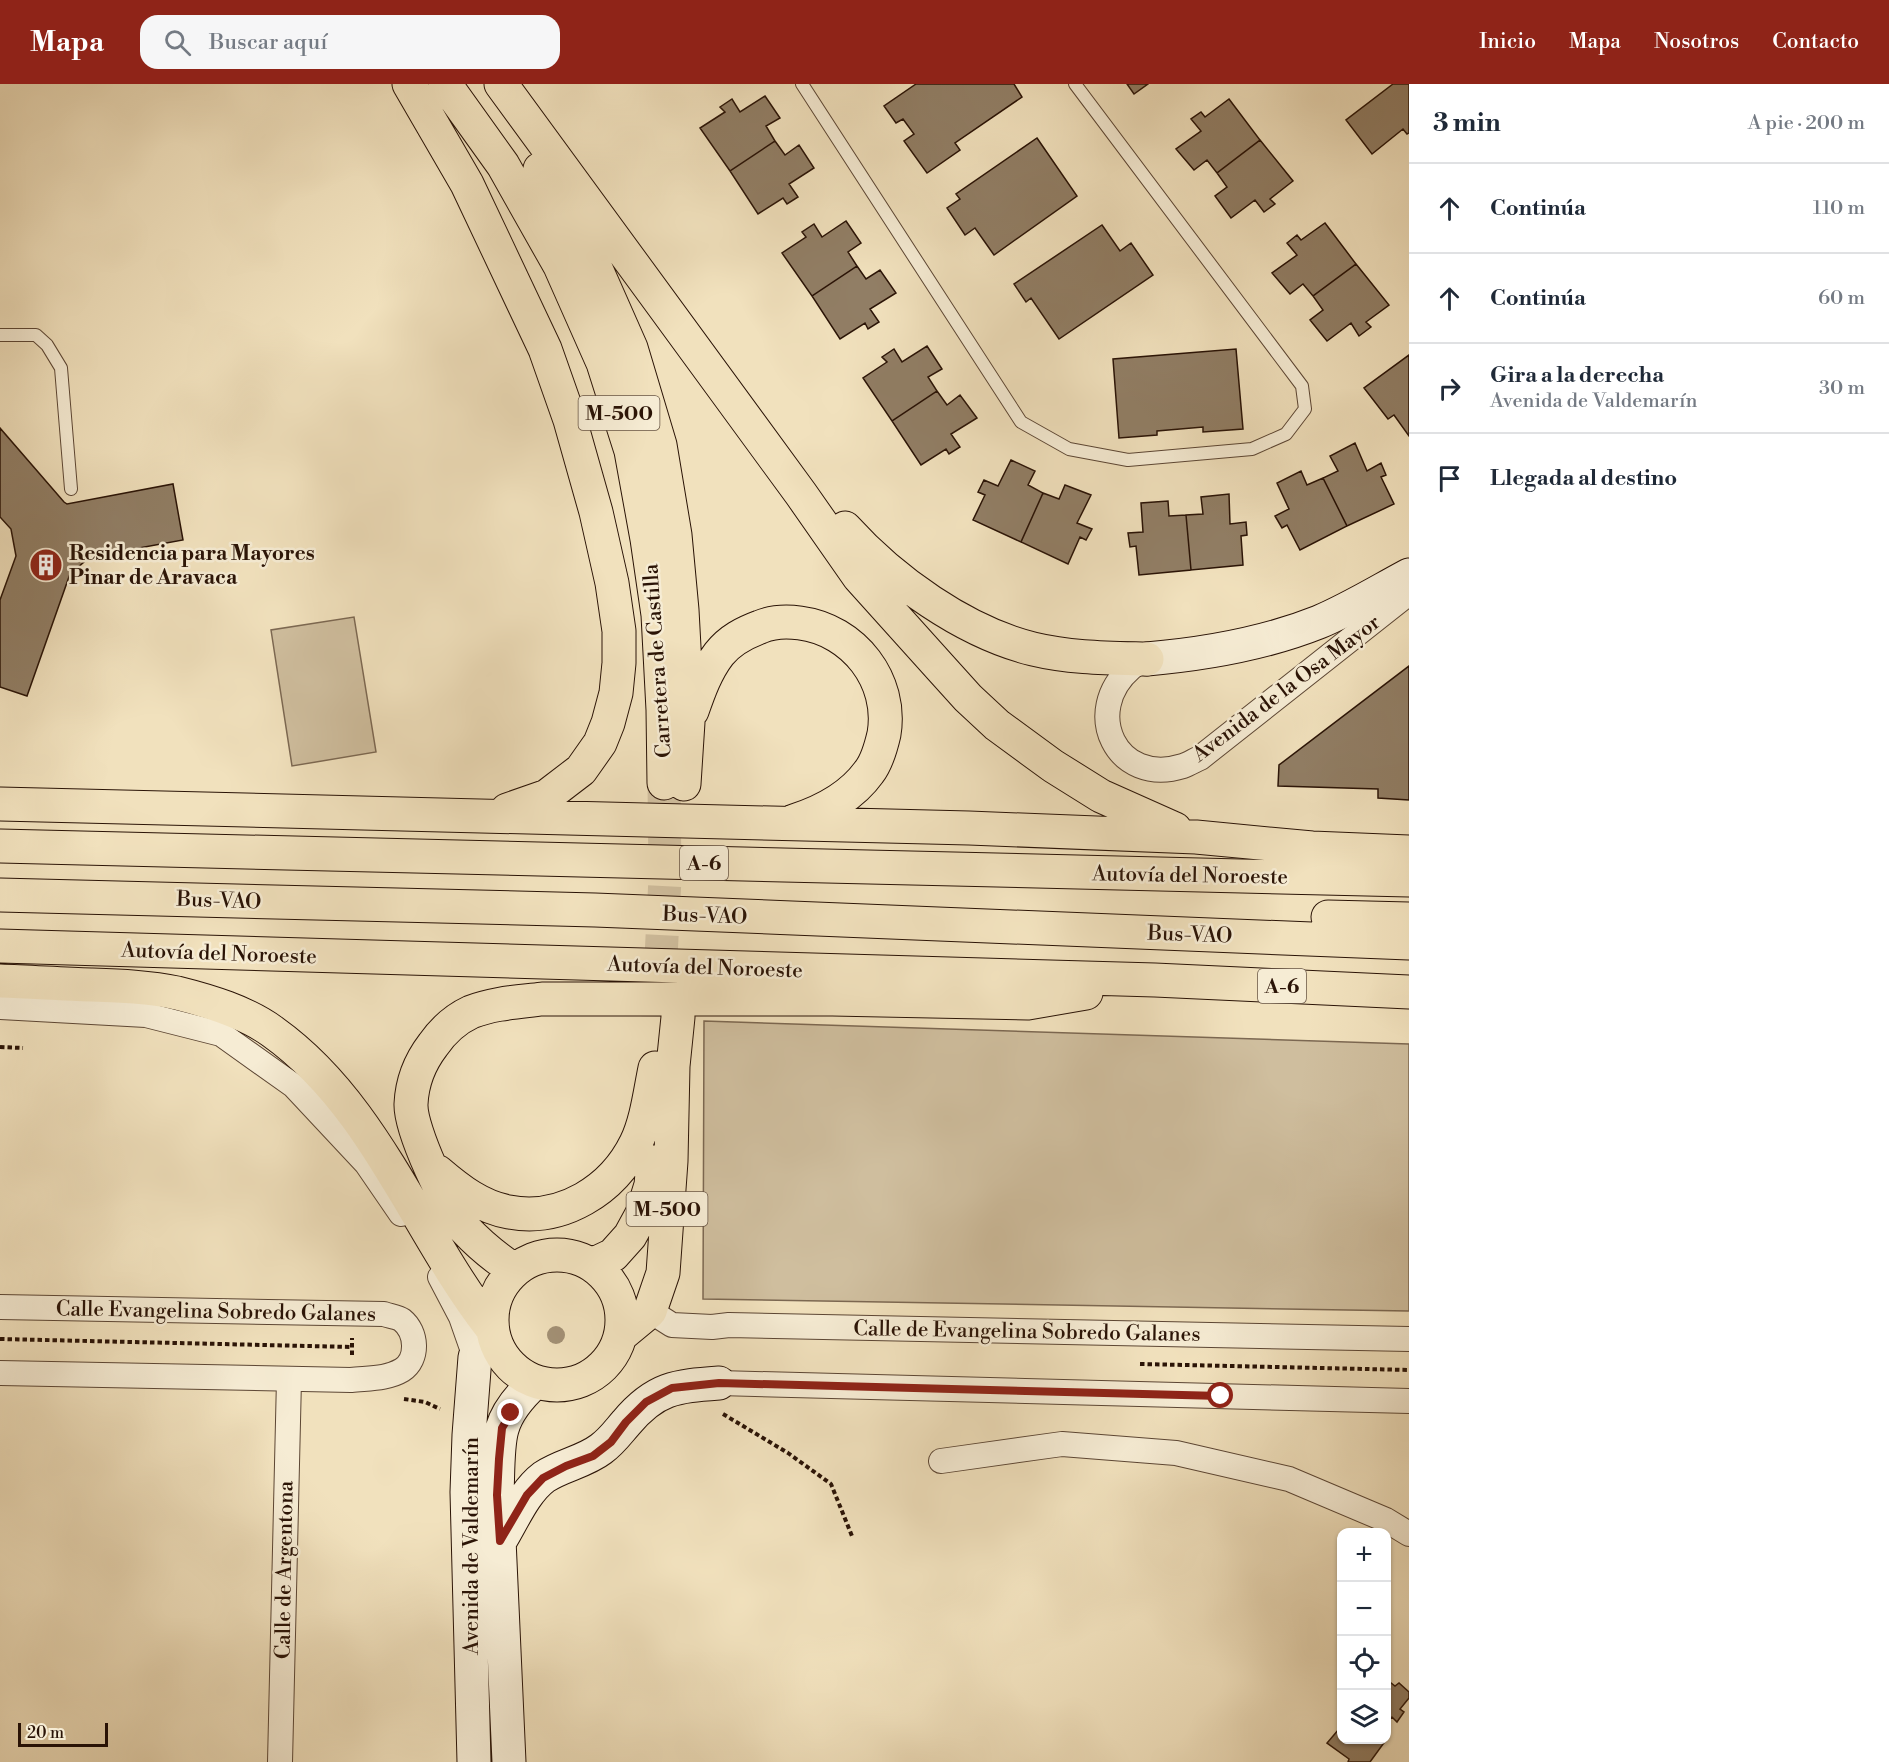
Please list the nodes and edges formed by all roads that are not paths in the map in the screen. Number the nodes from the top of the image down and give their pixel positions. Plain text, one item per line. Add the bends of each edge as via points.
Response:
1 (396, 84) edge
2 (409, 84) edge
3 (445, 84) edge
4 (485, 84) edge
5 (501, 84) edge
6 (802, 84) edge
7 (1075, 84) edge
8 (429, 118) junction
9 (0, 335) edge
10 (737, 409) junction
11 (71, 489) dead end
12 (1409, 575) edge
13 (1409, 593) edge
14 (1147, 659) junction
15 (688, 722) junction
16 (0, 804) edge
17 (491, 816) junction
18 (783, 824) junction
19 (1196, 837) junction
20 (0, 846) edge
21 (1409, 852) edge
22 (1409, 880) edge
23 (0, 894) edge
24 (595, 910) junction
25 (1409, 919) edge
26 (1409, 943) edge
27 (0, 946) edge
28 (0, 981) edge
29 (1155, 981) junction
30 (1409, 992) edge
31 (0, 1007) edge
32 (655, 1068) junction
33 (431, 1167) junction
34 (592, 1265) junction
35 (514, 1270) junction
36 (0, 1307) edge
37 (650, 1311) junction
38 (479, 1334) junction
39 (621, 1335) junction
40 (1409, 1339) edge
41 (0, 1372) edge
42 (289, 1378) junction
43 (535, 1382) junction
44 (706, 1384) joint
45 (1409, 1401) edge
46 (941, 1461) dead end
47 (1409, 1534) edge
48 (500, 1541) junction
49 (280, 1762) edge
50 (474, 1762) edge
51 (509, 1762) edge

1 - 8 lane
2 - 8 highway
3 - 15 highway, Carretera de Castilla / M-500 via 509,175 560,266 603,363 631,451 647,539 674,783
4 - 15 highway, M-500 via 589,253 631,348 660,445 675,534
5 - 10 highway
6 - 7 lane via 1021,423 1069,449 1128,460 1252,449 1286,434 1305,409 1302,386
8 - 17 highway via 467,184 545,349 596,512 619,631 616,693 600,743 581,770 547,796
9 - 11 lane via 36,335 61,368
10 - 14 highway via 864,549 931,601 979,628 1032,648 1077,656
10 - 19 highway via 859,577 968,698 1024,745 1101,796
12 - 14 street, Avenida de la Osa Mayor via 1318,622 1268,639
13 - 14 street, Avenida de la Osa Mayor via 1200,758 1184,766 1151,769 1127,760 1114,745 1108,709 1115,688 1132,667
15 - 18 highway via 703,681 719,654 740,635 764,625 791,622 823,628 861,655 879,684 885,706 882,744 876,760 850,793 810,816
16 - 17 highway
17 - 18 highway
18 - 19 highway
19 - 21 highway
20 - 22 highway, Autovía del Noroeste / A-6
23 - 24 highway, Bus-VAO
24 - 25 highway via 850,905
24 - 26 highway, Bus-VAO
27 - 29 highway, Autovía del Noroeste / A-6
28 - 38 highway via 176,993 220,1006 273,1031 319,1071 380,1153 472,1302
29 - 30 highway, Autovía del Noroeste / A-6
29 - 33 highway via 1029,1003 542,999 496,1004 468,1013 441,1034 417,1072 411,1105
31 - 38 street via 146,1015 221,1034 294,1086 366,1163
32 - 33 highway via 637,1142 621,1168 601,1189 578,1202 532,1214 508,1212 462,1193
32 - 34 highway, M-500 via 655,1150 651,1185 642,1214 613,1255
32 - 37 highway, M-500 via 668,1017 673,1066 671,1161 663,1273
33 - 35 highway via 464,1227 488,1252
34 - 35 highway via 555,1255 533,1259
34 - 39 highway via 602,1271 619,1298
35 - 38 highway via 503,1282
36 - 42 street, Calle Evangelina Sobredo Galanes via 384,1314 402,1320 413,1334 414,1353 405,1368 388,1376 351,1380
37 - 39 highway
37 - 40 street, Calle de Evangelina Sobredo Galanes via 672,1325 712,1327
38 - 43 highway via 497,1348 514,1370
38 - 50 street, Avenida de Valdemarín via 468,1492
39 - 43 highway via 612,1356 583,1380 564,1386
41 - 42 street, Calle Evangelina Sobredo Galanes
42 - 49 street, Calle de Argentona
43 - 48 street, Avenida de Valdemarín via 520,1397 502,1428 497,1495
44 - 45 street
44 - 48 street via 672,1388 646,1402 611,1442 593,1456 543,1478 527,1495
46 - 47 street via 1062,1444 1176,1453 1289,1479 1386,1520
48 - 51 street, Avenida de Valdemarín

